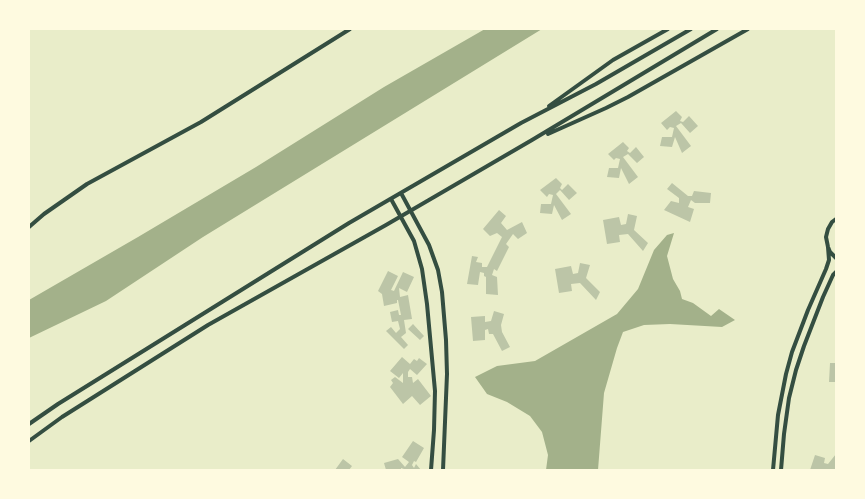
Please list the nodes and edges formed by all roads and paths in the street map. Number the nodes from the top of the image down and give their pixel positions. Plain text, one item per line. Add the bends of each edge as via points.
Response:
1 (350, 29) edge
2 (668, 29) edge
3 (691, 29) edge
4 (717, 29) edge
5 (748, 29) edge
6 (536, 115) junction
7 (532, 140) junction
8 (401, 193) junction
9 (391, 199) junction
10 (411, 210) junction
11 (401, 216) junction
12 (836, 219) edge
13 (29, 227) edge
14 (828, 247) junction
15 (836, 258) edge
16 (836, 272) edge
17 (29, 424) edge
18 (29, 441) edge
19 (430, 470) edge
20 (443, 470) edge
21 (773, 470) edge
22 (781, 470) edge

1 - 13 street via 201,122 87,184
2 - 6 street via 613,60
3 - 6 street via 596,84
4 - 7 street
5 - 7 street via 622,100
6 - 8 street
7 - 10 street
8 - 9 street
8 - 10 street
9 - 11 street
9 - 17 street
10 - 11 street
10 - 20 street via 429,245 438,270 442,292 447,374
11 - 18 street via 208,325 62,417
11 - 19 street via 414,241 427,304 435,391
12 - 14 street via 828,229
14 - 15 street
14 - 21 street via 829,260 792,352 785,379 778,415
16 - 22 street via 823,297 796,370 789,398

